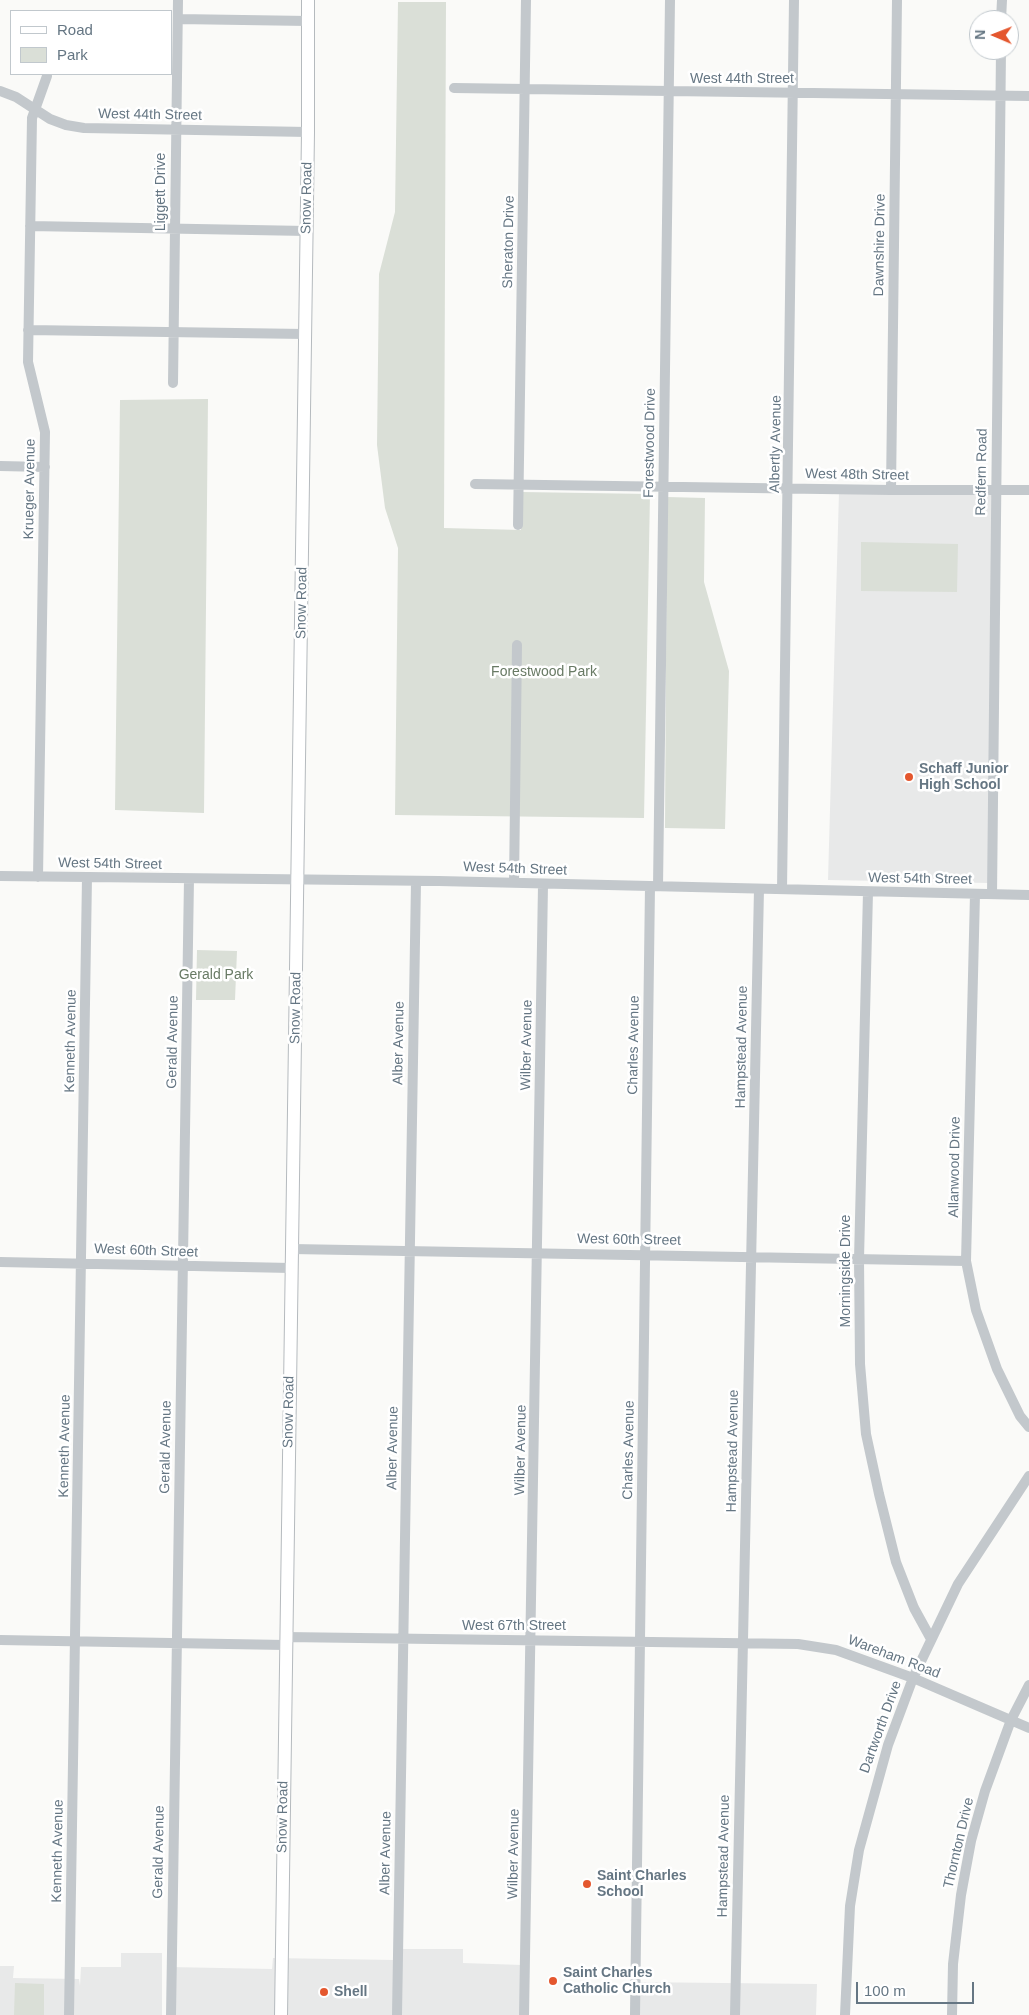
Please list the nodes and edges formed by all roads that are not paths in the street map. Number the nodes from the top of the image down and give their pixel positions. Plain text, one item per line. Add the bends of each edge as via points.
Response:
1 (178, 0) edge
2 (308, 0) edge
3 (526, 0) edge
4 (670, 0) edge
5 (794, 0) edge
6 (897, 0) edge
7 (178, 20) junction
8 (308, 21) junction
9 (1001, 60) edge
10 (47, 76) dead end
11 (454, 88) dead end
12 (524, 90) junction
13 (0, 91) edge
14 (669, 92) junction
15 (793, 93) junction
16 (895, 94) junction
17 (1000, 95) junction
18 (1029, 96) edge
19 (35, 107) junction
20 (176, 129) junction
21 (308, 132) junction
22 (30, 226) junction
23 (175, 230) junction
24 (307, 232) junction
25 (28, 330) junction
26 (173, 332) junction
27 (305, 334) junction
28 (173, 384) dead end
29 (0, 466) edge
30 (44, 468) junction
31 (475, 484) dead end
32 (520, 484) junction
33 (662, 486) junction
34 (789, 488) junction
35 (996, 489) junction
36 (891, 490) junction
37 (1029, 490) edge
38 (518, 525) dead end
39 (517, 645) dead end
40 (0, 876) edge
41 (38, 877) junction
42 (88, 877) junction
43 (190, 879) junction
44 (297, 881) junction
45 (416, 882) junction
46 (514, 883) junction
47 (543, 885) junction
48 (654, 886) junction
49 (759, 889) junction
50 (782, 889) junction
51 (868, 892) junction
52 (974, 894) junction
53 (992, 894) junction
54 (1029, 895) edge
55 (292, 1249) junction
56 (410, 1250) junction
57 (537, 1252) junction
58 (645, 1254) junction
59 (751, 1257) junction
60 (859, 1259) junction
61 (966, 1261) junction
62 (0, 1262) edge
63 (81, 1263) junction
64 (183, 1266) junction
65 (291, 1268) junction
66 (1029, 1427) edge
67 (1029, 1476) edge
68 (404, 1639) junction
69 (532, 1639) junction
70 (931, 1639) junction
71 (0, 1640) edge
72 (75, 1640) junction
73 (286, 1641) junction
74 (640, 1641) junction
75 (176, 1643) junction
76 (742, 1643) junction
77 (913, 1678) junction
78 (1029, 1685) edge
79 (1011, 1720) junction
80 (1029, 1728) edge
81 (68, 2015) edge
82 (170, 2015) edge
83 (281, 2015) edge
84 (397, 2015) edge
85 (524, 2015) edge
86 (635, 2015) edge
87 (735, 2015) edge
88 (846, 2015) edge
89 (952, 2015) edge

1 - 7 street, Liggett Drive
2 - 8 main road, Snow Road
3 - 12 street, Sheraton Drive
4 - 14 street, Forestwood Drive
5 - 15 street, Albertly Avenue
6 - 16 street, Dawnshire Drive
7 - 8 street
7 - 20 street, Liggett Drive
8 - 21 main road, Snow Road
9 - 17 street, Redfern Road
10 - 19 street, Krueger Avenue
11 - 12 street, West 44th Street
12 - 14 street, West 44th Street
12 - 32 street, Sheraton Drive
13 - 19 street, West 44th Street
14 - 15 street, West 44th Street
14 - 33 street, Forestwood Drive
15 - 16 street, West 44th Street
15 - 34 street, Albertly Avenue
16 - 17 street, West 44th Street
16 - 36 street, Dawnshire Drive
17 - 18 street, West 44th Street
17 - 35 street, Redfern Road
19 - 20 street, West 44th Street via 66,125
19 - 22 street, Krueger Avenue via 32,118
20 - 21 street, West 44th Street
20 - 23 street, Liggett Drive
21 - 24 main road, Snow Road
22 - 23 street
22 - 25 street, Krueger Avenue
23 - 24 street
23 - 26 street, Liggett Drive
24 - 27 main road, Snow Road
25 - 26 street
25 - 30 street, Krueger Avenue via 28,362 45,432
26 - 27 street
26 - 28 street, Liggett Drive
27 - 44 main road, Snow Road
29 - 30 street
30 - 41 street, Krueger Avenue
31 - 32 street, West 48th Street
32 - 33 street, West 48th Street
32 - 38 street, Sheraton Drive
33 - 34 street, West 48th Street
33 - 48 street, Forestwood Drive
34 - 36 street, West 48th Street
34 - 50 street, Albertly Avenue
35 - 36 street, West 48th Street
35 - 37 street, West 48th Street
35 - 53 street, Redfern Road
39 - 46 street
40 - 41 street, West 54th Street
41 - 42 street, West 54th Street
42 - 43 street, West 54th Street
42 - 63 street, Kenneth Avenue
43 - 44 street, West 54th Street
43 - 64 street, Gerald Avenue
44 - 45 street, West 54th Street
44 - 55 main road, Snow Road
45 - 46 street, West 54th Street
45 - 56 street, Alber Avenue
46 - 47 street, West 54th Street
47 - 48 street, West 54th Street
47 - 57 street, Wilber Avenue
48 - 49 street, West 54th Street
48 - 58 street, Charles Avenue
49 - 50 street, West 54th Street
49 - 59 street, Hampstead Avenue
50 - 51 street, West 54th Street
51 - 52 street, West 54th Street
51 - 60 street, Morningside Drive
52 - 53 street, West 54th Street
52 - 61 street, Allanwood Drive
53 - 54 street, West 54th Street
55 - 56 street, West 60th Street
55 - 65 main road, Snow Road
56 - 57 street, West 60th Street
56 - 68 street, Alber Avenue
57 - 58 street, West 60th Street
57 - 69 street, Wilber Avenue
58 - 59 street, West 60th Street
58 - 74 street, Charles Avenue
59 - 60 street, West 60th Street
59 - 76 street, Hampstead Avenue
60 - 61 street, West 60th Street
60 - 70 street, Morningside Drive via 860,1364 866,1434 896,1562 914,1608
61 - 66 street, Allanwood Drive via 976,1310 997,1369 1020,1416
62 - 63 street, West 60th Street
63 - 64 street, West 60th Street
63 - 72 street, Kenneth Avenue
64 - 65 street, West 60th Street
64 - 75 street, Gerald Avenue
65 - 73 main road, Snow Road
67 - 70 street, Dartworth Drive via 958,1584
68 - 69 street, West 67th Street
68 - 73 street, West 67th Street
68 - 84 street, Alber Avenue
69 - 74 street, West 67th Street
69 - 85 street, Wilber Avenue
70 - 77 street, Dartworth Drive
71 - 72 street, West 67th Street
72 - 75 street, West 67th Street
72 - 81 street, Kenneth Avenue
73 - 75 street, West 67th Street
73 - 83 main road, Snow Road
74 - 76 street, West 67th Street
74 - 86 street, Charles Avenue
75 - 82 street, Gerald Avenue
76 - 77 street, Wareham Road via 798,1644 836,1650
76 - 87 street, Hampstead Avenue
77 - 79 street, Wareham Road
77 - 88 street, Dartworth Drive via 879,1773 859,1850 847,1947
78 - 79 street, Thornton Drive
79 - 80 street, Wareham Road
79 - 89 street, Thornton Drive via 984,1791 961,1895 953,1964

